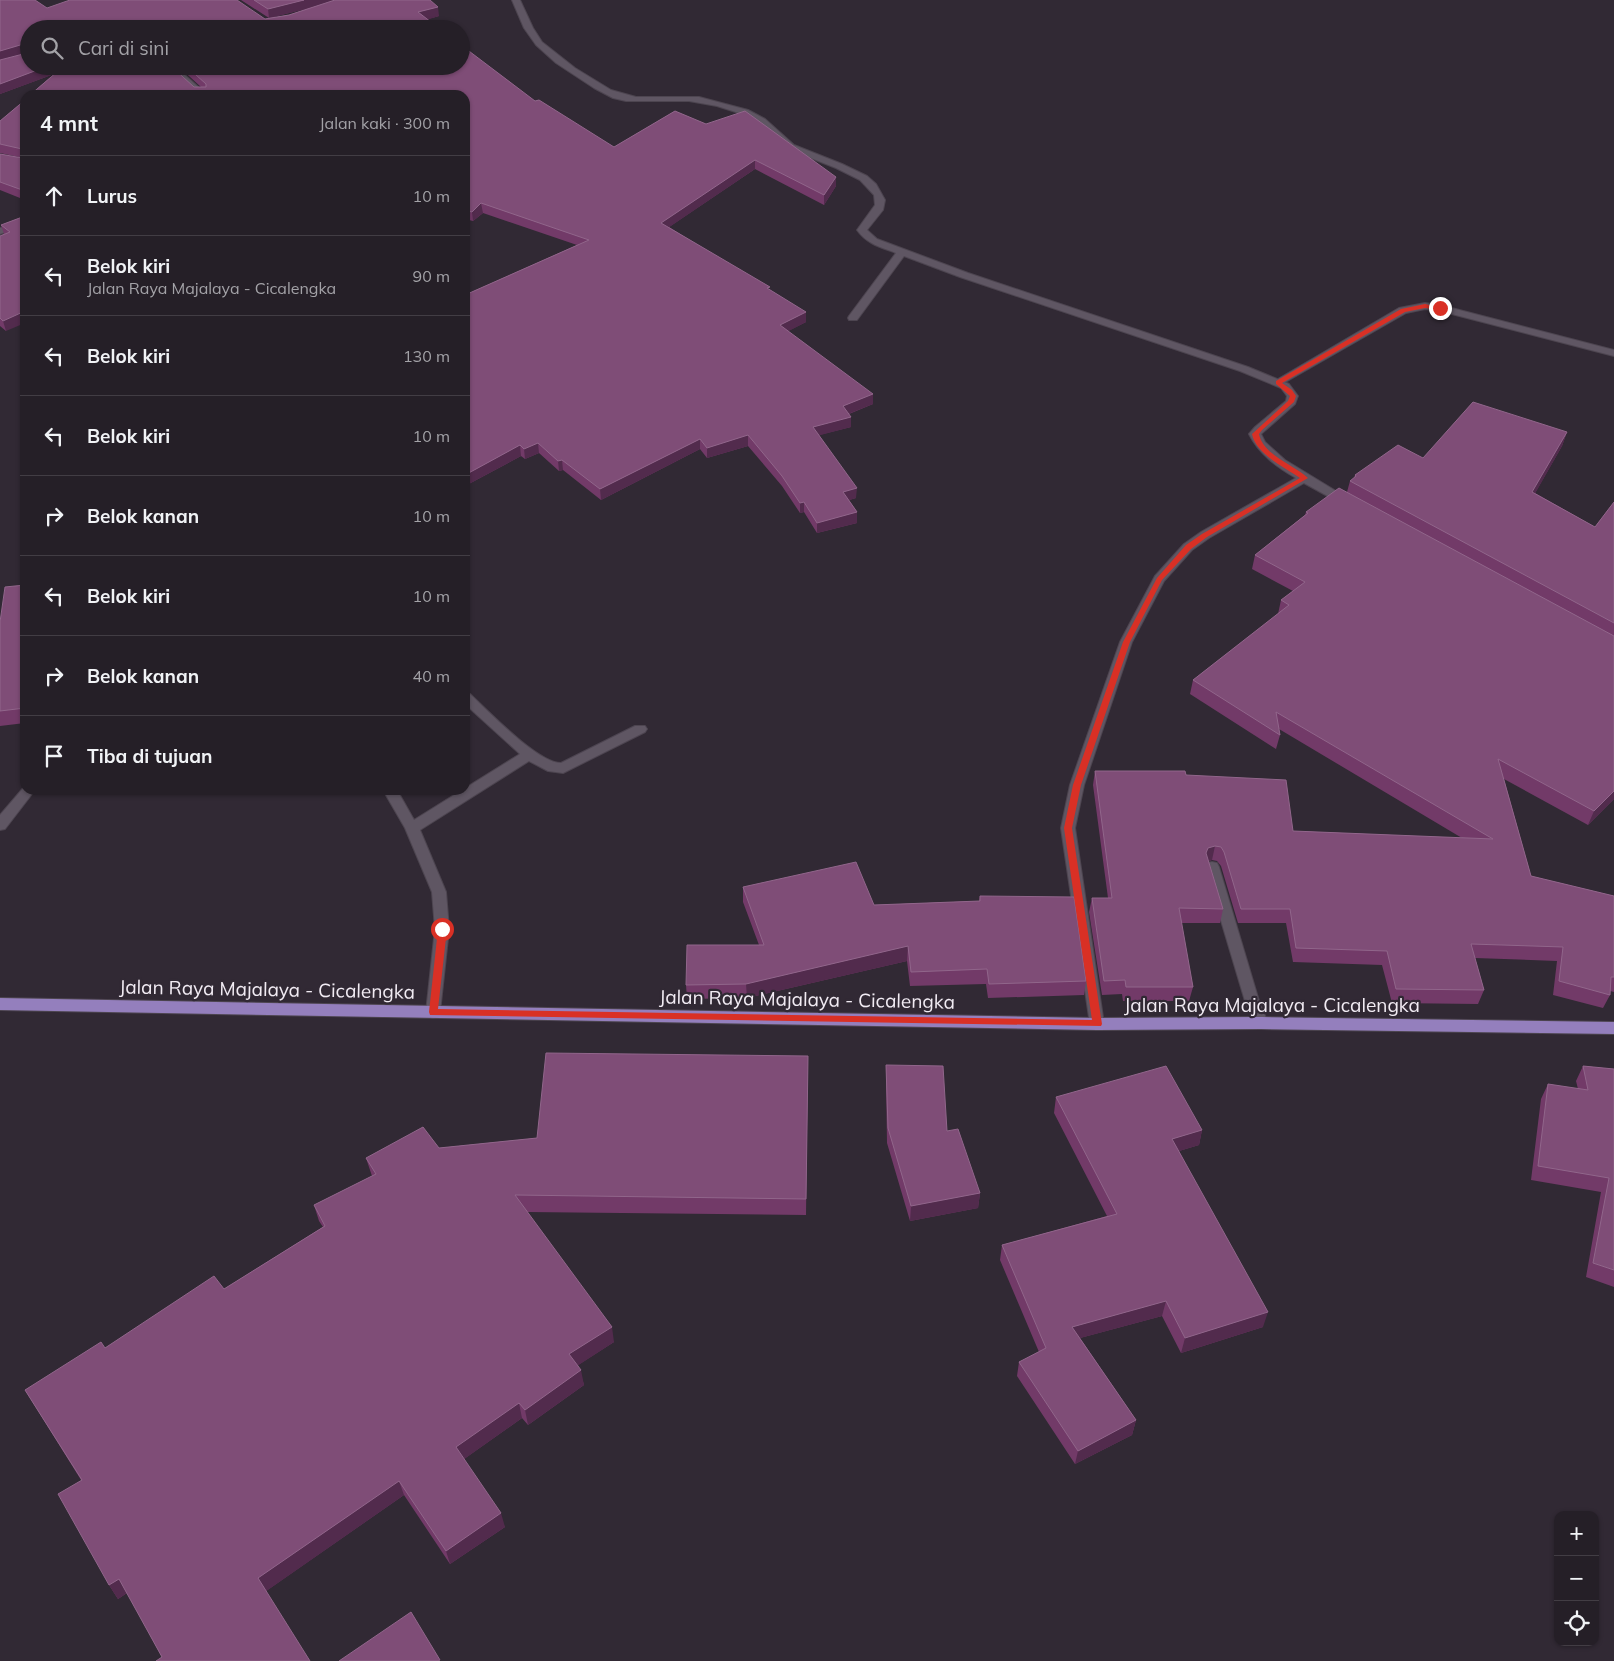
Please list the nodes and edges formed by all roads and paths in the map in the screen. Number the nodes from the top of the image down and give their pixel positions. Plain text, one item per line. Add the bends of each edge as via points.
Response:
1 (516, 0) edge
2 (179, 75) edge
3 (196, 90) edge
4 (20, 224) edge
5 (0, 231) edge
6 (902, 252) junction
7 (853, 318) dead end
8 (1614, 353) edge
9 (1278, 382) junction
10 (1304, 478) junction
11 (1356, 507) edge
12 (470, 702) edge
13 (640, 729) dead end
14 (529, 755) junction
15 (470, 792) edge
16 (24, 795) edge
17 (393, 795) edge
18 (465, 795) edge
19 (0, 825) edge
20 (412, 828) junction
21 (1212, 866) edge
22 (0, 1004) edge
23 (433, 1012) junction
24 (1261, 1023) junction
25 (1097, 1024) junction
26 (1614, 1028) edge

1 - 6 street via 534,39 607,92 624,98 698,100 741,110 764,123 789,146 853,172 879,195 881,201 880,208 864,226 864,234
2 - 3 street
4 - 5 street
6 - 7 street
6 - 9 street
8 - 9 street via 1440,308 1412,307
9 - 10 street via 1293,396 1291,402 1259,429 1256,439 1267,452
10 - 11 street
10 - 25 street via 1188,547 1159,579 1126,642 1077,785 1068,828
12 - 14 street
13 - 14 street via 563,768 553,768
14 - 15 street
16 - 19 street
17 - 20 street
18 - 20 street
20 - 23 street via 439,892 442,929
21 - 24 street
22 - 23 main road, Jalan Raya Majalaya - Cicalengka
23 - 25 main road, Jalan Raya Majalaya - Cicalengka
24 - 25 main road, Jalan Raya Majalaya - Cicalengka
24 - 26 main road, Jalan Raya Majalaya - Cicalengka

